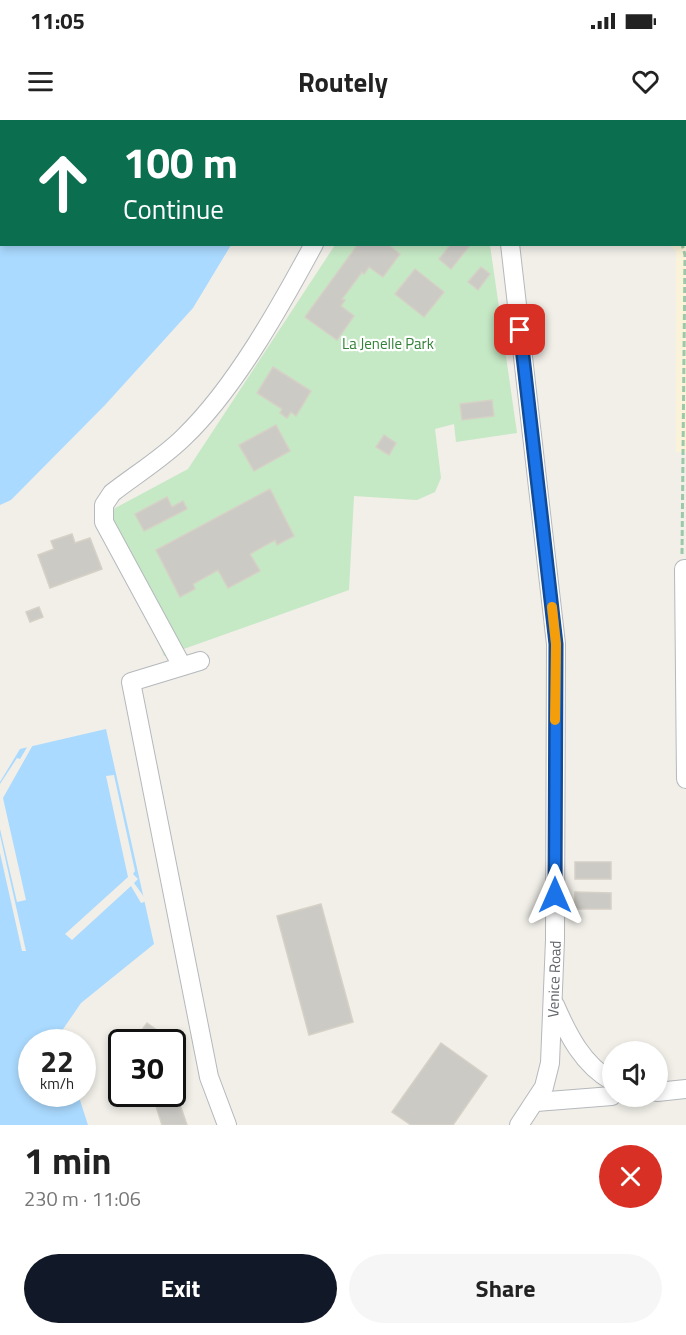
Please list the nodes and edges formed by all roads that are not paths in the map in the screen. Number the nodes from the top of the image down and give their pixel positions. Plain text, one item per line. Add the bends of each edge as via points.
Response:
1 (313, 246) edge
2 (510, 246) edge
3 (685, 569) edge
4 (200, 661) dead end
5 (182, 666) junction
6 (686, 779) edge
7 (553, 1001) junction
8 (602, 1073) edge
9 (686, 1089) edge
10 (668, 1091) edge
11 (602, 1097) edge
12 (536, 1102) junction
13 (227, 1125) edge
14 (519, 1125) edge

1 - 5 street via 245,360 212,405 183,438 112,493 104,505 105,522
2 - 7 street, Venice Road via 556,644
3 - 6 street
4 - 5 street
5 - 13 street via 131,682 209,1077
7 - 8 street via 586,1061
7 - 12 street, Venice Road via 549,1072
9 - 10 street
11 - 12 street
12 - 14 street, Venice Road

